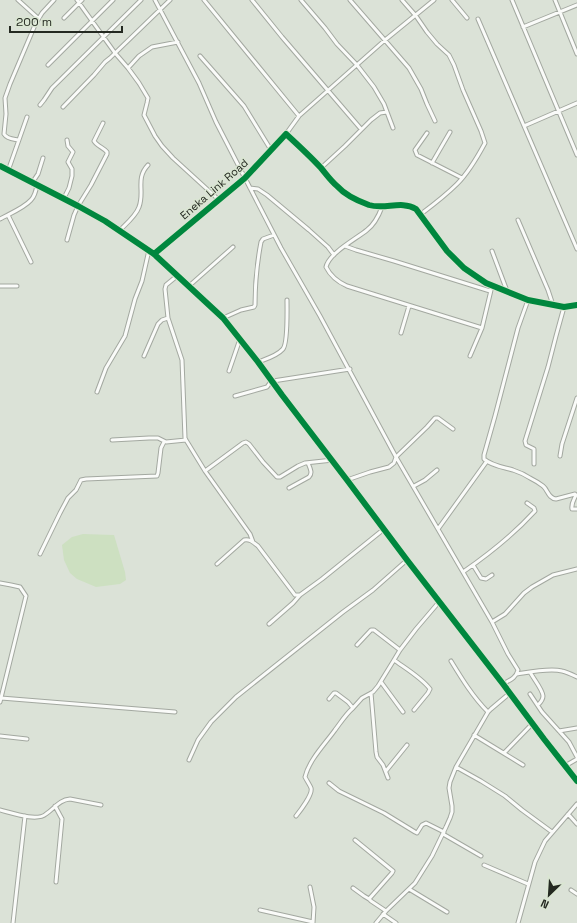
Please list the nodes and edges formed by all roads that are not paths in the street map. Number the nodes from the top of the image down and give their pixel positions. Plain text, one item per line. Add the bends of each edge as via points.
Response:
1 (18, 0) edge
2 (54, 0) edge
3 (82, 0) edge
4 (113, 0) edge
5 (141, 0) edge
6 (155, 0) edge
7 (170, 0) edge
8 (204, 0) edge
9 (252, 0) edge
10 (301, 0) edge
11 (350, 0) edge
12 (402, 0) edge
13 (434, 0) edge
14 (452, 0) edge
15 (512, 0) edge
16 (555, 0) edge
17 (78, 2) edge
18 (577, 5) edge
19 (161, 9) junction
20 (560, 12) junction
21 (416, 16) junction
22 (38, 18) junction
23 (64, 18) dead end
24 (468, 18) dead end
25 (478, 19) dead end
26 (91, 21) junction
27 (523, 27) junction
28 (104, 37) junction
29 (385, 40) junction
30 (178, 42) junction
31 (115, 53) junction
32 (577, 54) edge
33 (200, 56) dead end
34 (48, 65) dead end
35 (357, 65) junction
36 (128, 68) junction
37 (328, 91) junction
38 (577, 103) edge
39 (40, 105) dead end
40 (63, 106) dead end
41 (558, 111) junction
42 (387, 112) junction
43 (299, 116) junction
44 (27, 117) dead end
45 (435, 121) dead end
46 (103, 123) dead end
47 (524, 126) junction
48 (393, 128) dead end
49 (361, 129) junction
50 (450, 132) dead end
51 (427, 133) dead end
52 (286, 134) junction
53 (18, 140) junction
54 (67, 140) dead end
55 (271, 150) junction
56 (577, 155) edge
57 (43, 158) dead end
58 (432, 163) junction
59 (148, 165) dead end
60 (0, 166) edge
61 (321, 168) junction
62 (8, 171) junction
63 (245, 178) junction
64 (462, 178) junction
65 (32, 183) junction
66 (37, 186) junction
67 (250, 188) junction
68 (64, 198) junction
69 (219, 200) junction
70 (78, 206) junction
71 (382, 207) junction
72 (421, 214) junction
73 (8, 215) junction
74 (0, 219) edge
75 (518, 220) dead end
76 (119, 231) junction
77 (274, 236) junction
78 (67, 240) dead end
79 (345, 246) junction
80 (233, 247) dead end
81 (577, 249) edge
82 (149, 250) junction
83 (492, 251) dead end
84 (154, 254) junction
85 (334, 255) junction
86 (31, 262) dead end
87 (177, 276) junction
88 (0, 286) edge
89 (17, 286) dead end
90 (189, 286) junction
91 (491, 288) junction
92 (507, 291) junction
93 (287, 300) dead end
94 (528, 300) junction
95 (554, 305) junction
96 (577, 305) edge
97 (409, 306) junction
98 (564, 306) junction
99 (168, 318) junction
100 (223, 318) junction
101 (482, 328) junction
102 (401, 333) dead end
103 (240, 339) junction
104 (144, 356) dead end
105 (470, 356) dead end
106 (258, 362) junction
107 (350, 369) junction
108 (229, 371) dead end
109 (272, 381) junction
110 (97, 392) dead end
111 (235, 396) dead end
112 (577, 398) edge
113 (453, 429) dead end
114 (112, 440) dead end
115 (186, 440) junction
116 (164, 442) junction
117 (560, 456) dead end
118 (396, 457) junction
119 (333, 460) junction
120 (487, 461) junction
121 (308, 463) junction
122 (534, 464) dead end
123 (437, 470) dead end
124 (205, 471) junction
125 (347, 480) junction
126 (414, 486) junction
127 (290, 488) dead end
128 (527, 503) dead end
129 (577, 509) edge
130 (384, 529) junction
131 (438, 529) junction
132 (253, 542) junction
133 (40, 554) dead end
134 (407, 560) junction
135 (217, 564) dead end
136 (473, 565) junction
137 (577, 569) edge
138 (463, 572) junction
139 (492, 575) dead end
140 (0, 583) edge
141 (300, 595) junction
142 (440, 602) junction
143 (492, 622) junction
144 (270, 624) dead end
145 (357, 645) dead end
146 (400, 650) junction
147 (394, 660) junction
148 (451, 661) dead end
149 (530, 672) junction
150 (517, 674) junction
151 (577, 677) edge
152 (381, 682) junction
153 (503, 684) junction
154 (371, 693) junction
155 (510, 693) junction
156 (530, 694) dead end
157 (329, 698) dead end
158 (0, 700) edge
159 (538, 705) junction
160 (353, 708) junction
161 (414, 710) dead end
162 (175, 712) dead end
163 (403, 712) dead end
164 (488, 712) junction
165 (533, 723) junction
166 (577, 728) edge
167 (559, 731) junction
168 (474, 735) junction
169 (0, 736) edge
170 (26, 738) dead end
171 (407, 745) dead end
172 (504, 753) junction
173 (577, 758) edge
174 (189, 760) dead end
175 (523, 765) dead end
176 (565, 766) junction
177 (456, 767) junction
178 (386, 771) junction
179 (388, 778) dead end
180 (577, 781) edge
181 (329, 783) dead end
182 (577, 804) edge
183 (101, 805) dead end
184 (55, 806) junction
185 (0, 810) edge
186 (568, 814) junction
187 (25, 816) junction
188 (296, 816) dead end
189 (577, 824) edge
190 (552, 832) junction
191 (443, 833) junction
192 (354, 840) dead end
193 (481, 856) dead end
194 (484, 865) dead end
195 (56, 882) dead end
196 (528, 884) junction
197 (310, 887) dead end
198 (353, 888) dead end
199 (410, 889) junction
200 (571, 890) dead end
201 (577, 894) edge
202 (369, 898) junction
203 (260, 910) dead end
204 (447, 912) dead end
205 (385, 913) junction
206 (313, 922) edge
207 (13, 923) edge
208 (376, 923) edge
209 (396, 923) edge
210 (518, 923) edge

1 - 22 street
2 - 22 street
3 - 17 street
4 - 26 street
5 - 28 street
6 - 19 street
7 - 19 street
8 - 43 street
9 - 37 street
10 - 35 street
11 - 29 street
12 - 21 street
13 - 21 street
14 - 24 street
15 - 27 street
16 - 20 street
17 - 23 street
17 - 26 street
18 - 20 street
19 - 30 street
19 - 31 street
20 - 27 street
20 - 32 street
21 - 29 street
21 - 64 street via 437,44 449,55 485,143
22 - 53 street via 5,98 4,134 8,138
25 - 47 street
26 - 28 street
26 - 34 street
27 - 41 street
28 - 31 street
28 - 39 street via 52,88
29 - 35 street
29 - 45 street via 416,78
30 - 36 street via 152,47
30 - 63 street
31 - 36 street
31 - 40 street
33 - 55 street via 244,106
35 - 37 street
35 - 42 street via 381,98
36 - 69 street via 148,98 144,115 155,136 173,158
37 - 43 street
37 - 49 street
38 - 41 street
41 - 47 street
41 - 56 street
42 - 48 street
42 - 49 street via 380,113
43 - 52 street
44 - 53 street
46 - 70 street via 94,141 105,149 107,154
47 - 81 street
49 - 61 street
50 - 58 street
51 - 58 street via 415,152
52 - 55 street, Eneka Link Road
52 - 61 street
53 - 62 street
54 - 68 street via 73,152 68,162 72,172
55 - 63 street, Eneka Link Road
57 - 65 street
58 - 64 street
59 - 76 street via 141,175 140,205
60 - 62 street
61 - 71 street via 338,187 352,197
62 - 65 street
63 - 67 street
63 - 69 street, Eneka Link Road
64 - 72 street
65 - 66 street
66 - 68 street
66 - 73 street via 31,200
67 - 77 street
67 - 85 street via 258,189 267,195
68 - 70 street
69 - 84 street, Eneka Link Road
70 - 76 street
70 - 78 street
71 - 72 street via 404,204
71 - 79 street via 373,224
72 - 91 street via 447,251 464,268
73 - 74 street
73 - 86 street
75 - 95 street
76 - 82 street
77 - 100 street via 262,242 254,307
77 - 107 street
79 - 85 street
79 - 91 street
80 - 90 street
82 - 84 street
82 - 110 street via 125,336 106,368
83 - 92 street
84 - 87 street
85 - 97 street via 326,268 338,282
87 - 90 street
87 - 99 street via 165,287
88 - 89 street
90 - 100 street
91 - 92 street
91 - 101 street
92 - 94 street
93 - 106 street via 284,347 271,357
94 - 95 street
94 - 120 street via 484,455
95 - 98 street
96 - 98 street
97 - 101 street
97 - 102 street
98 - 122 street via 525,441 526,445 534,449
99 - 104 street via 158,324
99 - 115 street via 182,360
100 - 103 street
101 - 105 street
103 - 106 street
103 - 108 street
106 - 109 street
107 - 109 street
107 - 118 street
109 - 111 street via 267,387
109 - 119 street
112 - 117 street
113 - 118 street via 435,418
114 - 116 street via 156,438
115 - 116 street
115 - 124 street
116 - 133 street via 160,448 157,476 81,480 65,503
118 - 125 street via 389,467
118 - 126 street
119 - 121 street
119 - 125 street
120 - 129 street via 529,477 544,486 553,498 575,494 572,508
120 - 131 street
121 - 124 street via 277,477 246,442
121 - 127 street via 311,476
123 - 126 street
124 - 132 street
125 - 130 street
126 - 131 street
128 - 136 street via 536,511
130 - 134 street
130 - 141 street
131 - 138 street
132 - 135 street via 244,540
132 - 141 street via 292,591
134 - 142 street
134 - 174 street via 236,697 211,722 198,740
136 - 138 street
136 - 139 street via 481,578 486,579
137 - 143 street via 553,575 532,587 505,614
138 - 143 street
140 - 158 street via 20,587 26,596
141 - 144 street
142 - 146 street
142 - 153 street
143 - 150 street via 518,670
145 - 146 street via 374,630
146 - 147 street
147 - 152 street
147 - 161 street via 430,689
148 - 164 street
149 - 150 street
149 - 151 street via 562,671
149 - 159 street via 543,695
150 - 153 street
152 - 154 street
152 - 163 street
153 - 155 street
154 - 160 street
154 - 178 street via 376,752
155 - 164 street
155 - 165 street
156 - 159 street
157 - 160 street via 336,693
158 - 162 street
159 - 167 street
160 - 188 street via 316,754 305,777 312,791
164 - 168 street
165 - 172 street
165 - 176 street
166 - 167 street
167 - 173 street via 569,742
168 - 172 street
168 - 177 street
169 - 170 street
171 - 178 street
172 - 175 street
173 - 176 street
176 - 180 street
177 - 190 street via 505,796
177 - 191 street via 449,788 452,812
178 - 179 street
181 - 191 street via 339,791 384,813 415,832 426,823
182 - 186 street
183 - 184 street via 65,799
184 - 187 street via 39,818
184 - 195 street via 62,819
185 - 187 street
186 - 189 street
186 - 190 street
187 - 207 street
190 - 196 street via 545,840
191 - 193 street
191 - 199 street
192 - 202 street via 392,871
194 - 196 street
196 - 210 street
197 - 206 street via 314,907
198 - 202 street
199 - 204 street
199 - 205 street
200 - 201 street
202 - 205 street
203 - 206 street
205 - 208 street
205 - 209 street

